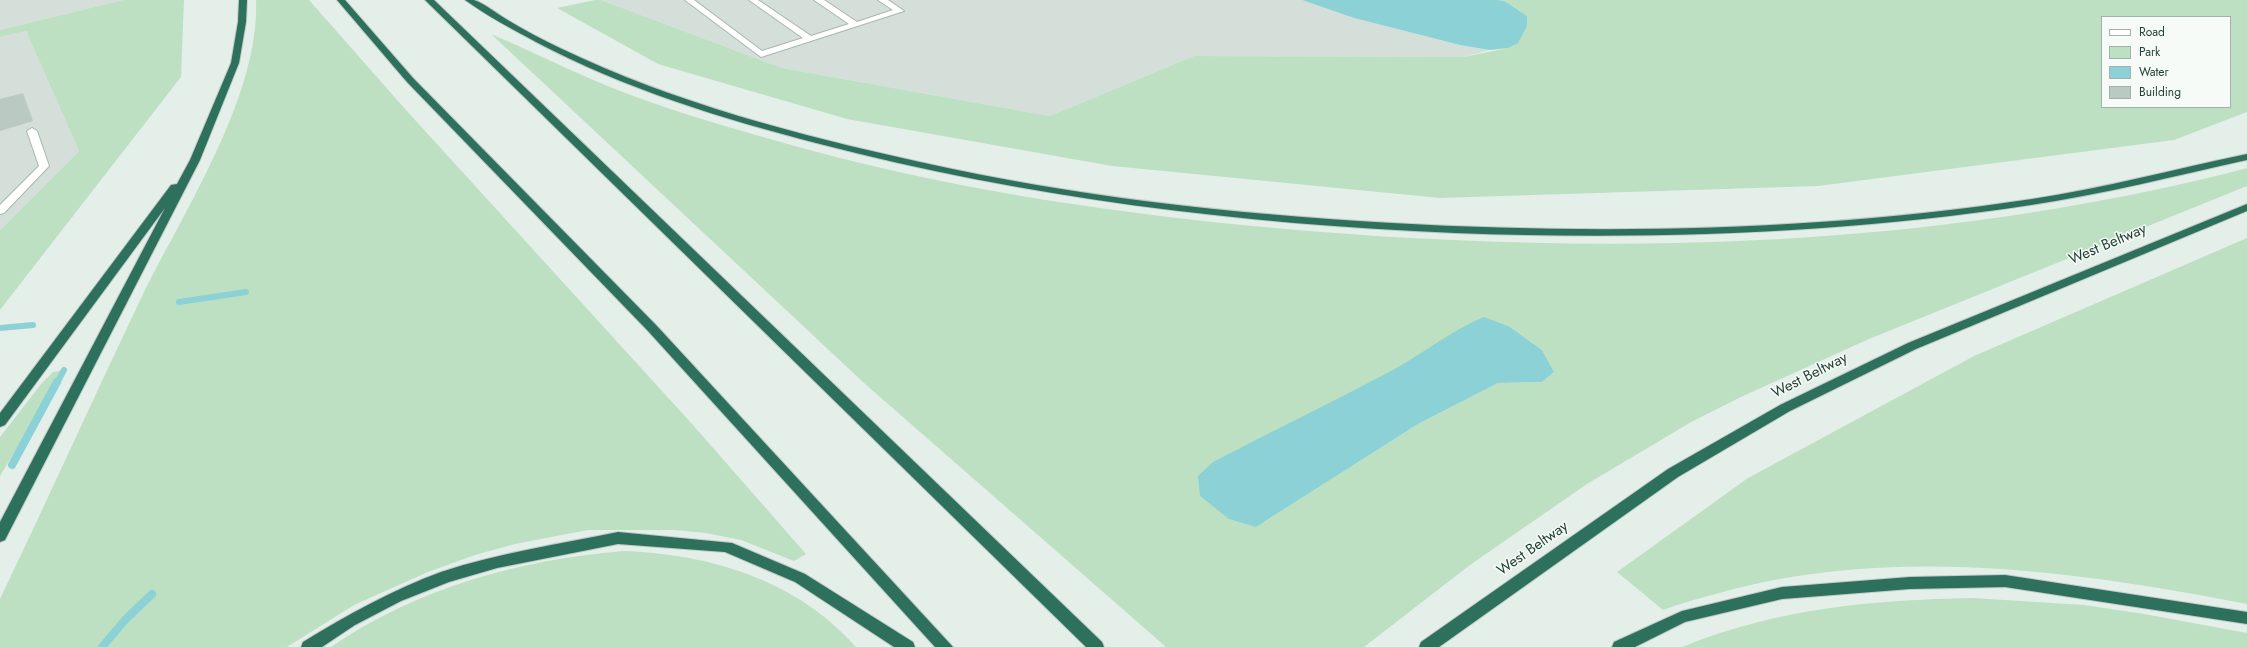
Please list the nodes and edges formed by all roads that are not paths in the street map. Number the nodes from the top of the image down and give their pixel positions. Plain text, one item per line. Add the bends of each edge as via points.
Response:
1 (243, 0) edge
2 (341, 0) edge
3 (429, 0) edge
4 (469, 0) edge
5 (688, 0) edge
6 (753, 0) edge
7 (818, 0) edge
8 (882, 0) edge
9 (856, 25) junction
10 (810, 39) junction
11 (32, 131) dead end
12 (2247, 157) edge
13 (195, 160) junction
14 (2247, 207) edge
15 (0, 212) edge
16 (0, 422) edge
17 (0, 536) edge
18 (2243, 617) edge
19 (309, 647) edge
20 (907, 647) edge
21 (945, 647) edge
22 (1096, 647) edge
23 (1427, 647) edge
24 (1620, 647) edge

1 - 13 highway via 235,63
2 - 21 highway via 410,80 652,328
3 - 22 highway
4 - 12 highway via 502,22 617,77 714,112 802,137 898,162 1064,192 1158,206 1279,219 1489,231 1615,233 1820,226 1930,216 2036,201
5 - 10 lane via 761,54
6 - 10 lane
7 - 9 lane
8 - 9 lane via 900,11
9 - 10 lane
11 - 15 lane via 44,166
13 - 16 highway
13 - 17 highway
14 - 23 highway, West Beltway via 1912,346 1785,408 1673,473
18 - 24 highway via 2005,581 1910,583 1782,593 1682,617
19 - 20 highway via 350,621 396,597 445,577 497,562 618,538 727,547 800,578

